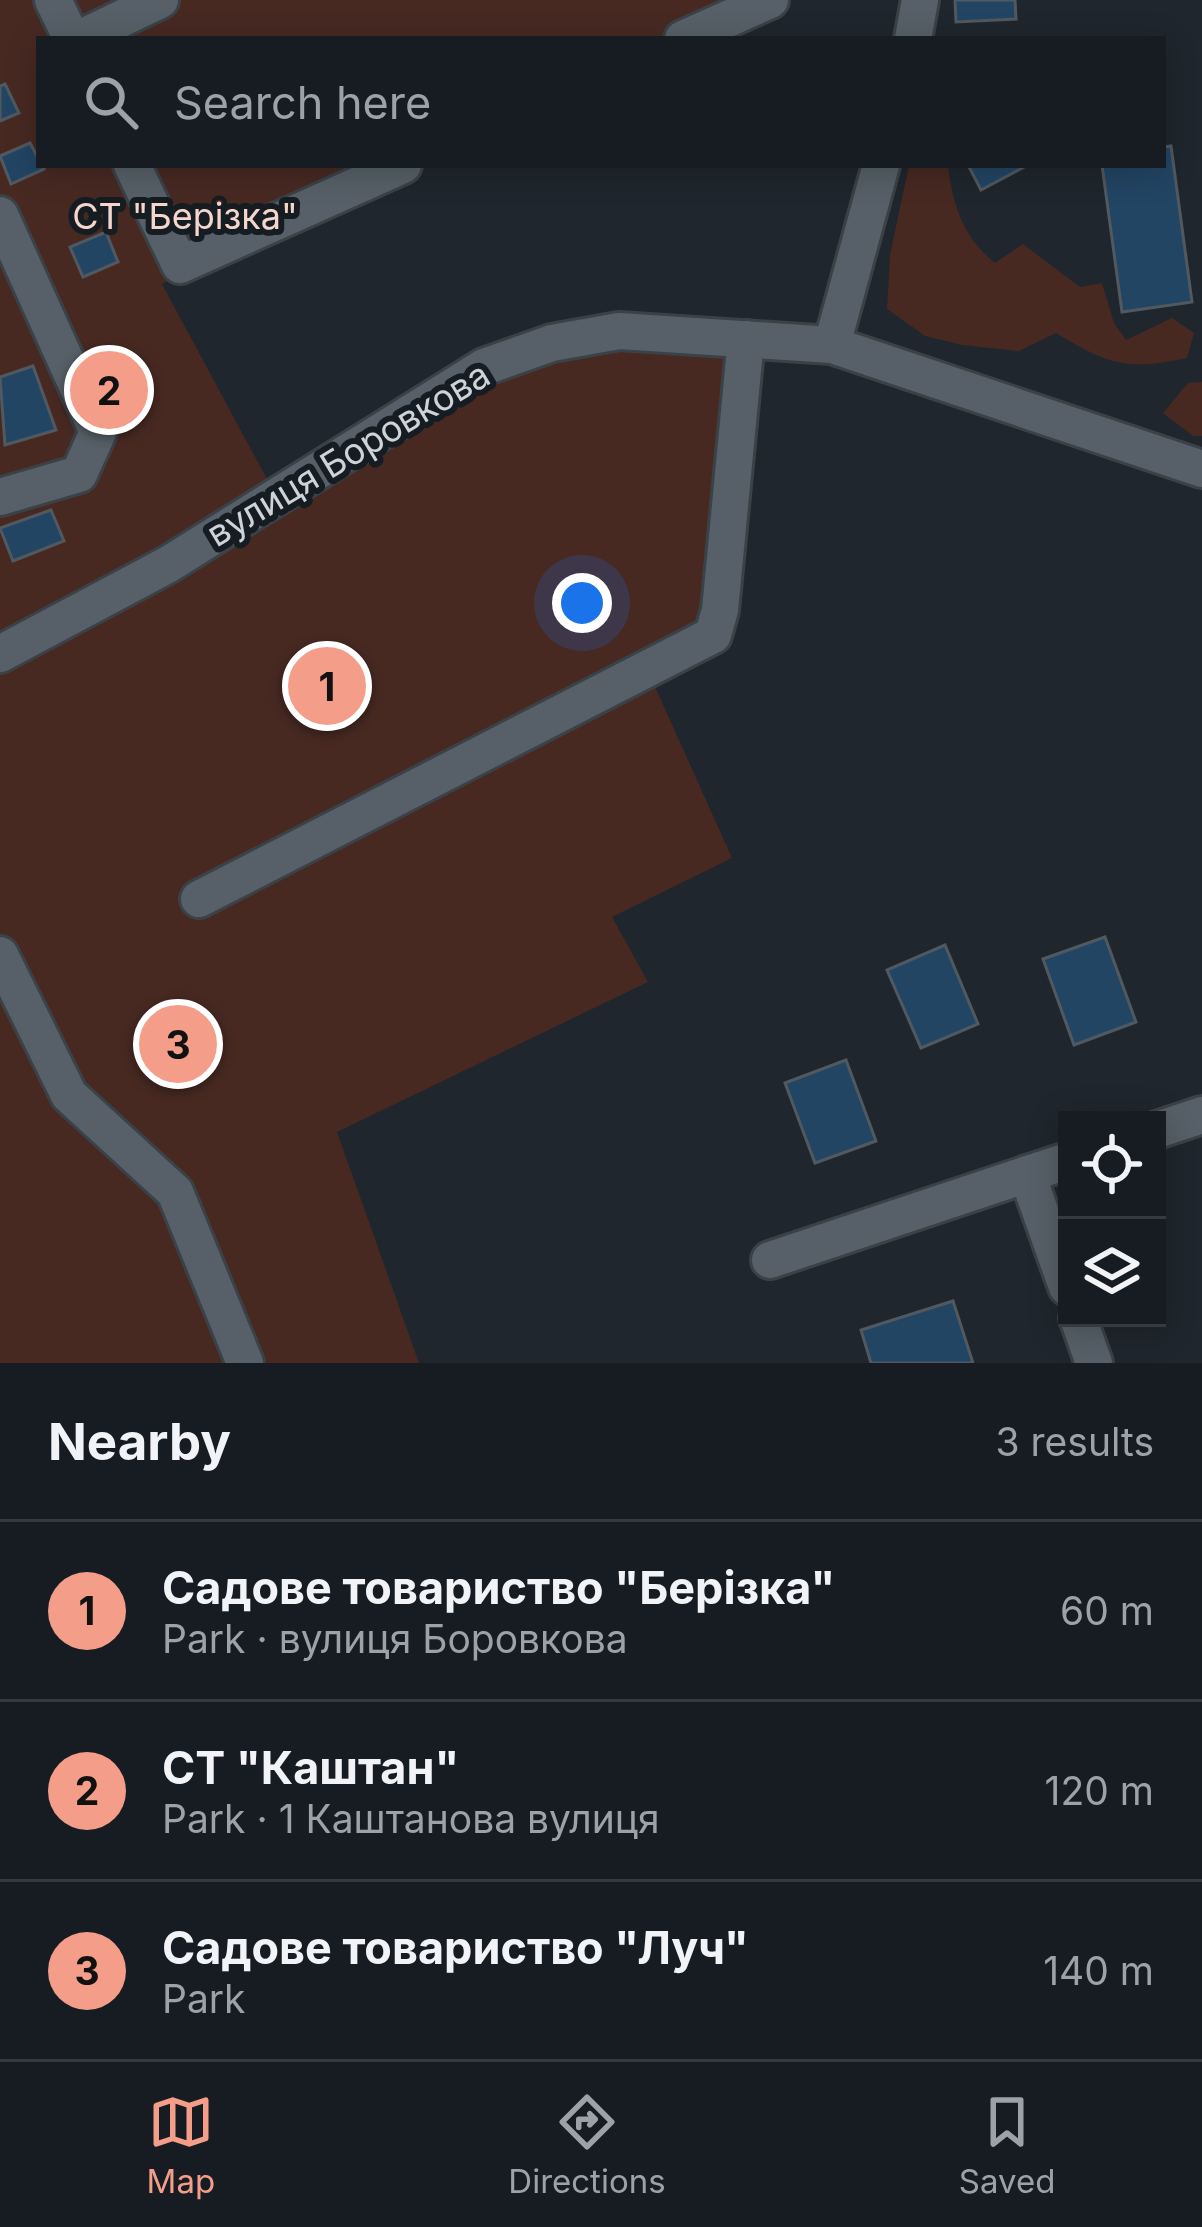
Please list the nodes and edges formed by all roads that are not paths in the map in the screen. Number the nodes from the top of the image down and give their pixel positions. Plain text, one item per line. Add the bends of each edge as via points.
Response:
1 (53, 0) edge
2 (160, 0) edge
3 (770, 0) edge
4 (920, 0) edge
5 (73, 36) edge
6 (82, 36) edge
7 (690, 36) edge
8 (914, 36) edge
9 (133, 168) edge
10 (396, 168) edge
11 (879, 168) edge
12 (0, 214) edge
13 (746, 339) junction
14 (832, 344) junction
15 (1202, 469) edge
16 (0, 497) edge
17 (0, 654) edge
18 (199, 899) dead end
19 (0, 955) edge
20 (1202, 1115) edge
21 (1166, 1127) edge
22 (1058, 1164) edge
23 (1027, 1174) junction
24 (770, 1260) dead end
25 (1058, 1262) edge
26 (1081, 1327) edge
27 (245, 1363) edge
28 (1094, 1363) edge

1 - 5 street
2 - 6 street
3 - 7 street
4 - 8 street
9 - 10 street via 180,265
11 - 14 street
12 - 16 street via 98,431 79,474
13 - 14 street, вулиця Боровкова
13 - 17 street, вулиця Боровкова via 619,331 484,367 169,564
13 - 18 street via 713,635
14 - 15 street, вулиця Боровкова
19 - 27 street via 69,1095 175,1192
20 - 21 street
22 - 23 street
23 - 24 street
23 - 25 street
26 - 28 street

